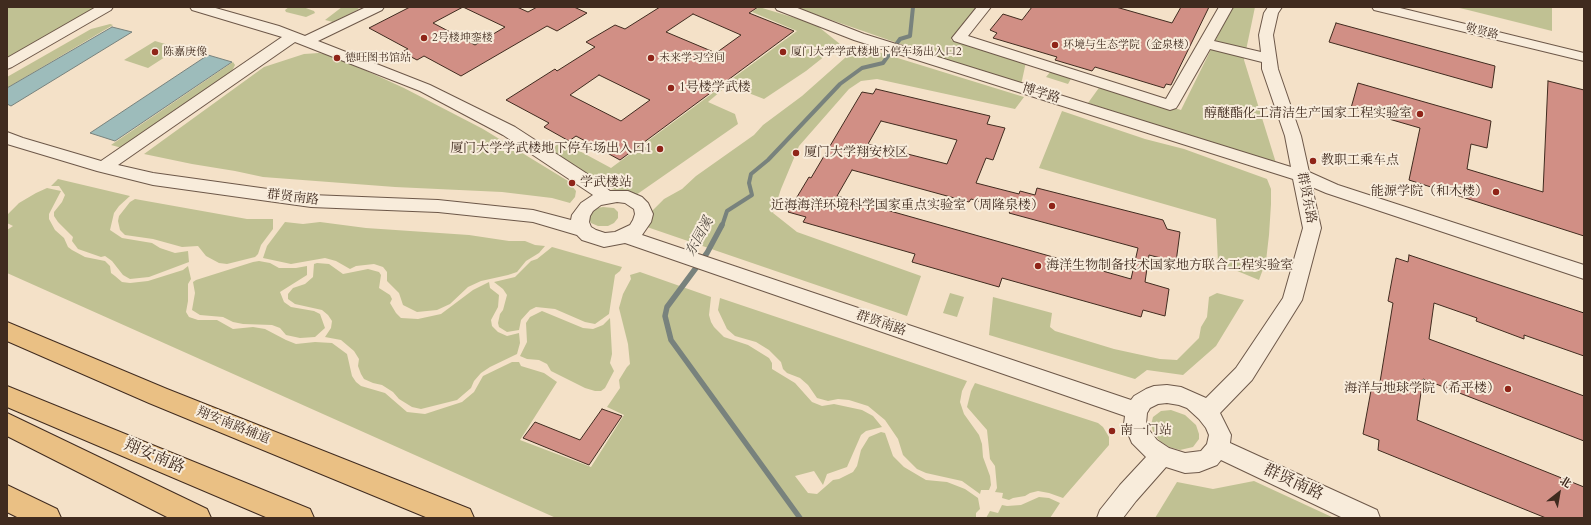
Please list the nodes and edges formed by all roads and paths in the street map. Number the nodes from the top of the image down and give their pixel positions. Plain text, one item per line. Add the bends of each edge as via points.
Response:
1 (106, 7) edge
2 (197, 7) edge
3 (377, 7) edge
4 (782, 7) edge
5 (984, 7) edge
6 (1226, 7) edge
7 (1275, 7) edge
8 (1379, 7) edge
9 (300, 39) junction
10 (1205, 43) junction
11 (1584, 57) edge
12 (1269, 59) junction
13 (7, 64) edge
14 (1042, 64) junction
15 (1082, 77) junction
16 (1024, 89) junction
17 (1066, 102) junction
18 (7, 137) edge
19 (103, 167) junction
20 (1302, 176) junction
21 (607, 196) junction
22 (583, 230) junction
23 (625, 236) junction
24 (1584, 272) edge
25 (7, 332) edge
26 (7, 396) edge
27 (1136, 411) junction
28 (1207, 412) junction
29 (7, 424) edge
30 (1218, 448) junction
31 (1162, 456) junction
32 (88, 464) junction
33 (7, 498) edge
34 (46, 518) edge
35 (170, 518) edge
36 (197, 518) edge
37 (300, 518) edge
38 (460, 518) edge
39 (1108, 518) edge
40 (1368, 518) edge

1 - 13 street
2 - 9 street
3 - 9 street
4 - 16 street, 博学路 via 876,42
5 - 14 street via 959,38
6 - 10 street
7 - 12 street, 群贤东路 via 1266,35
8 - 11 street, 敬贤路
9 - 19 street
9 - 21 street via 425,88 509,131
10 - 12 street
10 - 15 street via 1170,104
12 - 20 street, 群贤东路 via 1270,69 1293,136
14 - 15 street
14 - 16 street
15 - 17 street
16 - 17 street, 博学路
17 - 20 street, 博学路
18 - 19 street, 群贤南路
19 - 22 street, 群贤南路 via 153,179 311,201 438,206 532,216
20 - 24 street, 博学路 via 1332,189
20 - 28 street, 群贤东路 via 1312,228 1292,300 1244,374
21 - 22 street via 587,206 581,215
21 - 23 street via 628,197 642,207 642,222 636,230
22 - 23 street via 604,240
23 - 27 street, 群贤南路
25 - 38 main road, 翔安南路辅道
26 - 37 main road, 翔安南路
27 - 28 street via 1142,402 1154,395 1166,394 1181,396 1195,402
27 - 31 street via 1135,424 1140,436 1149,447
28 - 30 street via 1216,423 1220,435
29 - 32 main road
30 - 31 street via 1209,458 1200,462 1185,463
30 - 40 street, 群贤南路
31 - 39 street
32 - 35 main road
32 - 36 main road
33 - 34 main road

